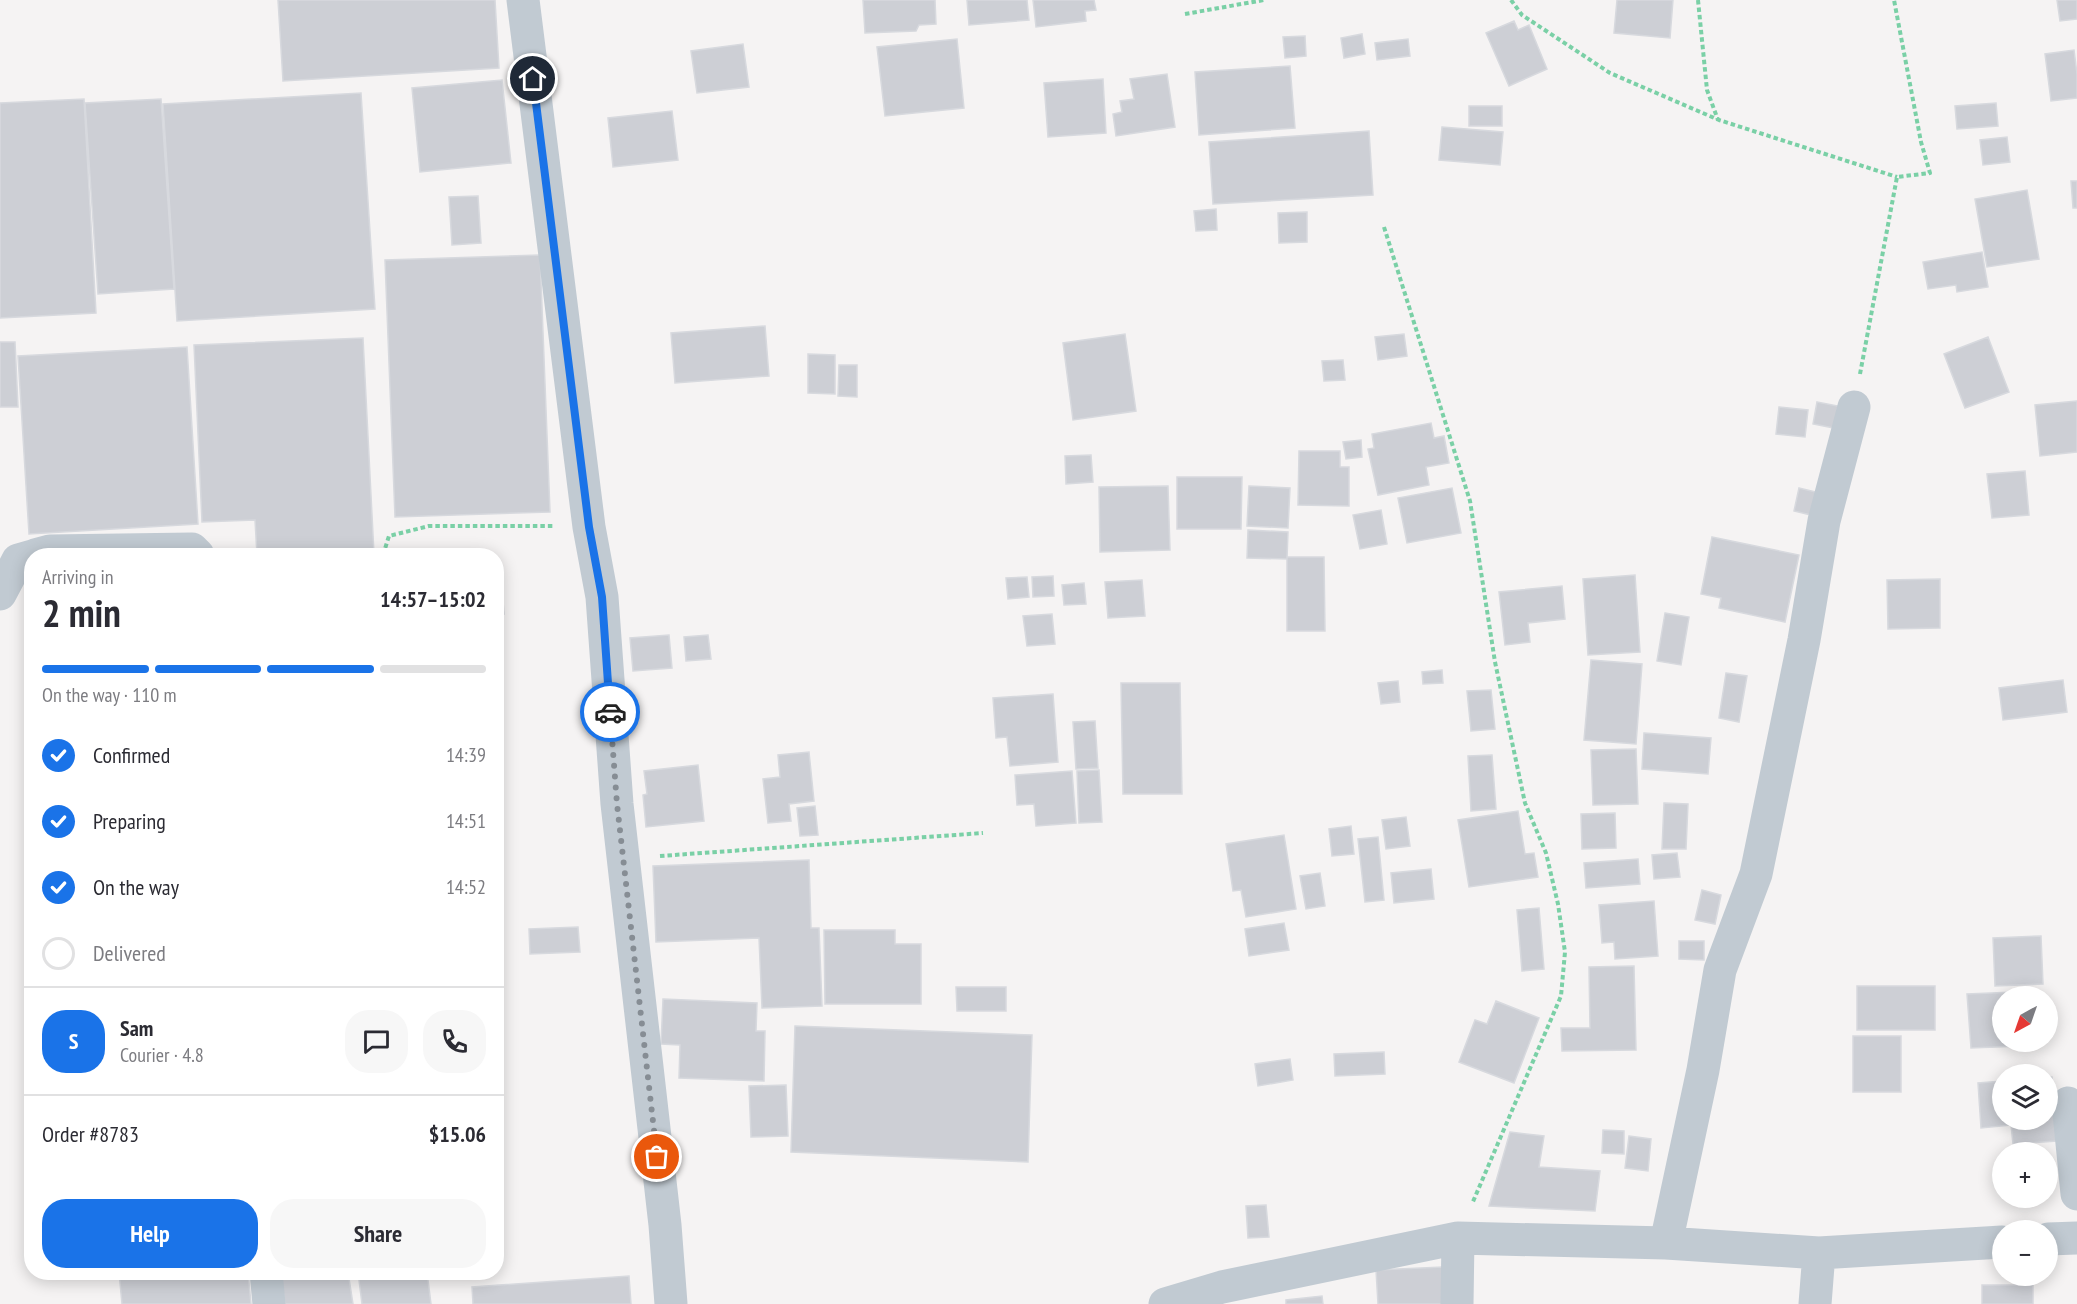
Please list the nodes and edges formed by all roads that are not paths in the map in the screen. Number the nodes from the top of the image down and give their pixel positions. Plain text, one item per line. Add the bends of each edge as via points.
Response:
1 (523, 0) edge
2 (1854, 407) road end
3 (24, 558) edge
4 (0, 594) edge
5 (2068, 1103) dead end
6 (2077, 1194) edge
7 (1458, 1238) junction
8 (2077, 1238) edge
9 (2058, 1239) edge
10 (1666, 1243) junction
11 (1992, 1243) edge
12 (1819, 1253) junction
13 (266, 1280) edge
14 (268, 1304) edge
15 (670, 1304) edge
16 (1165, 1304) edge
17 (1457, 1304) edge
18 (1815, 1304) edge

1 - 15 street via 589,527 602,597 617,804 665,1226
2 - 10 street via 1824,521 1756,874 1720,970
3 - 4 street via 18,560
5 - 6 street
7 - 10 street
7 - 16 street via 1222,1287
7 - 17 street
8 - 9 street
10 - 12 street
11 - 12 street
12 - 18 street
13 - 14 street

